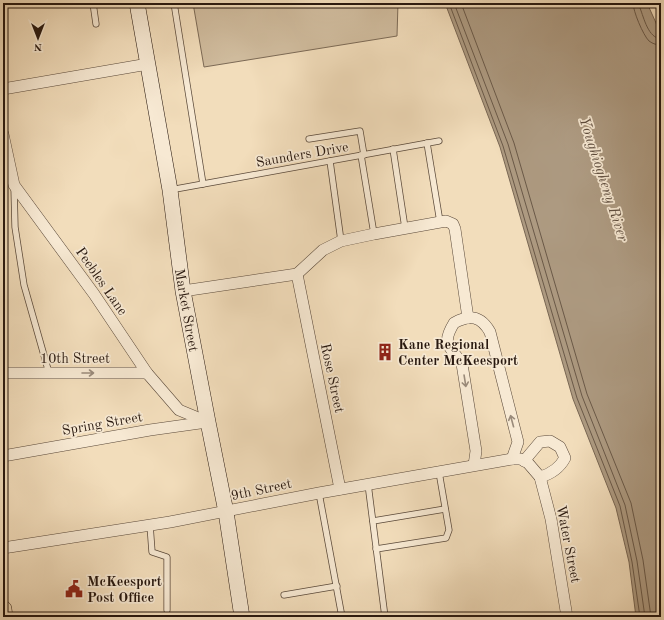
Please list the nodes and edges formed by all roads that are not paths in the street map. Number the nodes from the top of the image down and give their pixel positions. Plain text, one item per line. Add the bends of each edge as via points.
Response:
1 (93, 3) edge
2 (137, 3) edge
3 (174, 3) edge
4 (96, 24) dead end
5 (148, 64) junction
6 (3, 88) edge
7 (3, 134) edge
8 (309, 139) dead end
9 (439, 141) dead end
10 (427, 143) junction
11 (393, 149) junction
12 (363, 155) junction
13 (330, 161) junction
14 (203, 184) junction
15 (14, 185) junction
16 (170, 190) junction
17 (440, 222) junction
18 (405, 228) junction
19 (374, 234) junction
20 (341, 241) junction
21 (296, 274) junction
22 (183, 291) junction
23 (468, 318) junction
24 (3, 373) edge
25 (49, 373) junction
26 (147, 373) junction
27 (208, 422) junction
28 (3, 456) edge
29 (512, 459) junction
30 (524, 461) junction
31 (474, 465) junction
32 (439, 472) junction
33 (540, 477) junction
34 (368, 484) junction
35 (340, 489) junction
36 (319, 493) junction
37 (445, 509) junction
38 (226, 512) junction
39 (373, 521) junction
40 (150, 525) junction
41 (3, 548) edge
42 (376, 549) junction
43 (337, 586) junction
44 (284, 595) dead end
45 (3, 609) edge
46 (167, 610) dead end
47 (4, 617) edge
48 (242, 617) edge
49 (342, 617) edge
50 (385, 617) edge
51 (567, 617) edge

1 - 4 lane
2 - 5 main road, Market Street
3 - 14 lane
5 - 6 street
5 - 16 main road, Market Street
7 - 15 street, Peebles Lane
8 - 12 lane via 360,131
9 - 10 lane, Saunders Drive
10 - 11 lane, Saunders Drive
10 - 17 lane
11 - 12 lane, Saunders Drive
11 - 18 lane
12 - 13 lane, Saunders Drive
12 - 19 lane
13 - 14 lane, Saunders Drive
13 - 20 lane
14 - 16 lane, Saunders Drive
15 - 25 lane via 15,228 24,285
15 - 26 street, Peebles Lane via 94,294
16 - 22 main road, Market Street
17 - 18 street
17 - 23 street via 453,224 455,229
18 - 19 street
19 - 20 street
20 - 21 street via 323,250
21 - 22 street
21 - 35 street, Rose Street
22 - 27 main road, Market Street
29 -> 23 street via 518,442 490,332 486,324 478,319
23 -> 31 street via 454,323 446,339 462,364 476,451
24 - 25 street, 10th Street
25 -> 26 street, 10th Street
26 - 27 street, Peebles Lane via 179,410
27 - 28 street, Spring Street
27 - 38 main road, Market Street
29 - 30 street, 9th Street
29 - 31 street, 9th Street
30 - 33 street
30 - 33 street via 540,442 550,441 560,448 565,458 562,465 551,474
31 - 32 street, 9th Street
32 - 34 street, 9th Street
32 - 37 lane
33 - 51 street, Water Street via 551,519
34 - 35 street, 9th Street
34 - 39 lane
35 - 36 street, 9th Street
36 - 38 street, 9th Street
36 - 43 lane
37 - 39 lane
37 - 42 lane via 449,530 446,538
38 - 40 street, 9th Street
38 - 48 main road, Market Street
39 - 42 lane
40 - 41 street, 9th Street
40 - 46 lane via 152,552 167,557
42 - 50 lane
43 - 44 lane
43 - 49 lane
45 - 47 main road

